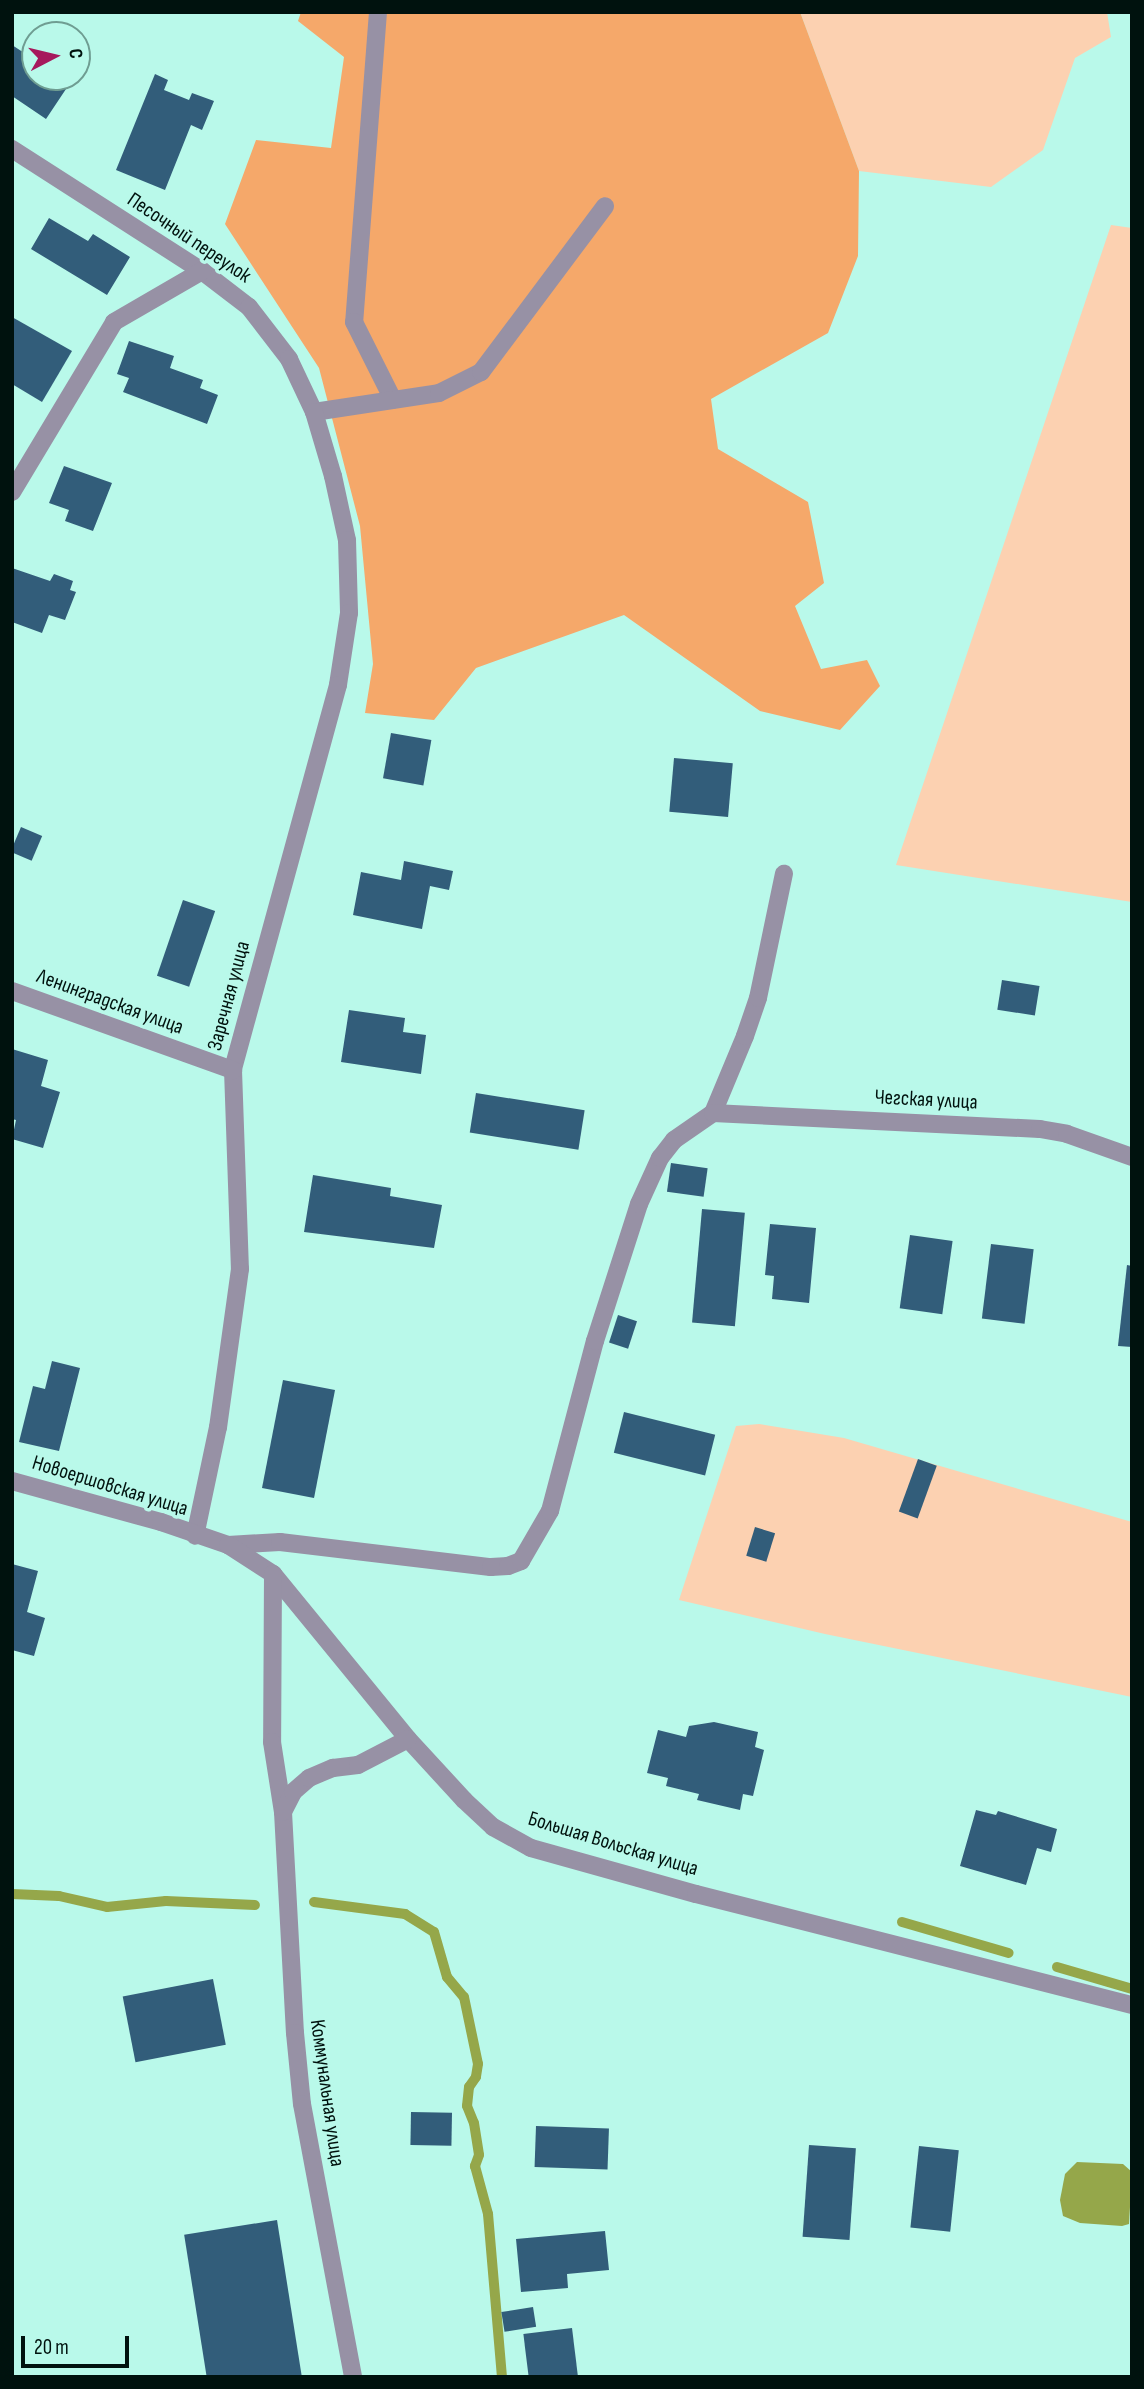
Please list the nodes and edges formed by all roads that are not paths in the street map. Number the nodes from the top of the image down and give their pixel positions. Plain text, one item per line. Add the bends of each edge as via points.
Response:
1 (378, 12) edge
2 (12, 149) edge
3 (605, 206) dead end
4 (202, 271) junction
5 (393, 400) junction
6 (314, 412) junction
7 (333, 476) joint
8 (12, 492) edge
9 (784, 874) dead end
10 (12, 991) edge
11 (233, 1070) junction
12 (713, 1113) junction
13 (1132, 1157) edge
14 (12, 1481) edge
15 (195, 1535) junction
16 (228, 1545) junction
17 (273, 1574) junction
18 (408, 1739) junction
19 (283, 1812) junction
20 (1132, 2005) edge
21 (353, 2377) edge

1 - 5 street via 354,321
2 - 4 street, Песочный переулок
3 - 5 street via 481,372 439,393
4 - 6 street, Песочный переулок via 249,307 289,359
4 - 8 street via 114,322
5 - 6 street
6 - 7 street, Песочный переулок
7 - 11 street, Заречная улица via 347,540 349,613 338,685
9 - 12 street via 758,998
10 - 11 street, Ленинградская улица
11 - 15 street, Заречная улица via 240,1269 218,1427
12 - 13 street, Чегская улица via 1040,1129
12 - 16 street via 674,1140 660,1158 639,1204 595,1341 550,1511 521,1561 491,1567 281,1542
14 - 15 street, Новоершовская улица
15 - 16 street, Большая Вольская улица
16 - 17 street, Большая Вольская улица
17 - 18 street, Большая Вольская улица
17 - 19 street, Коммунальная улица via 272,1742
18 - 19 street via 358,1765 333,1768 309,1778 293,1792
18 - 20 street, Большая Вольская улица via 493,1827 531,1848
19 - 21 street, Коммунальная улица via 302,2104

